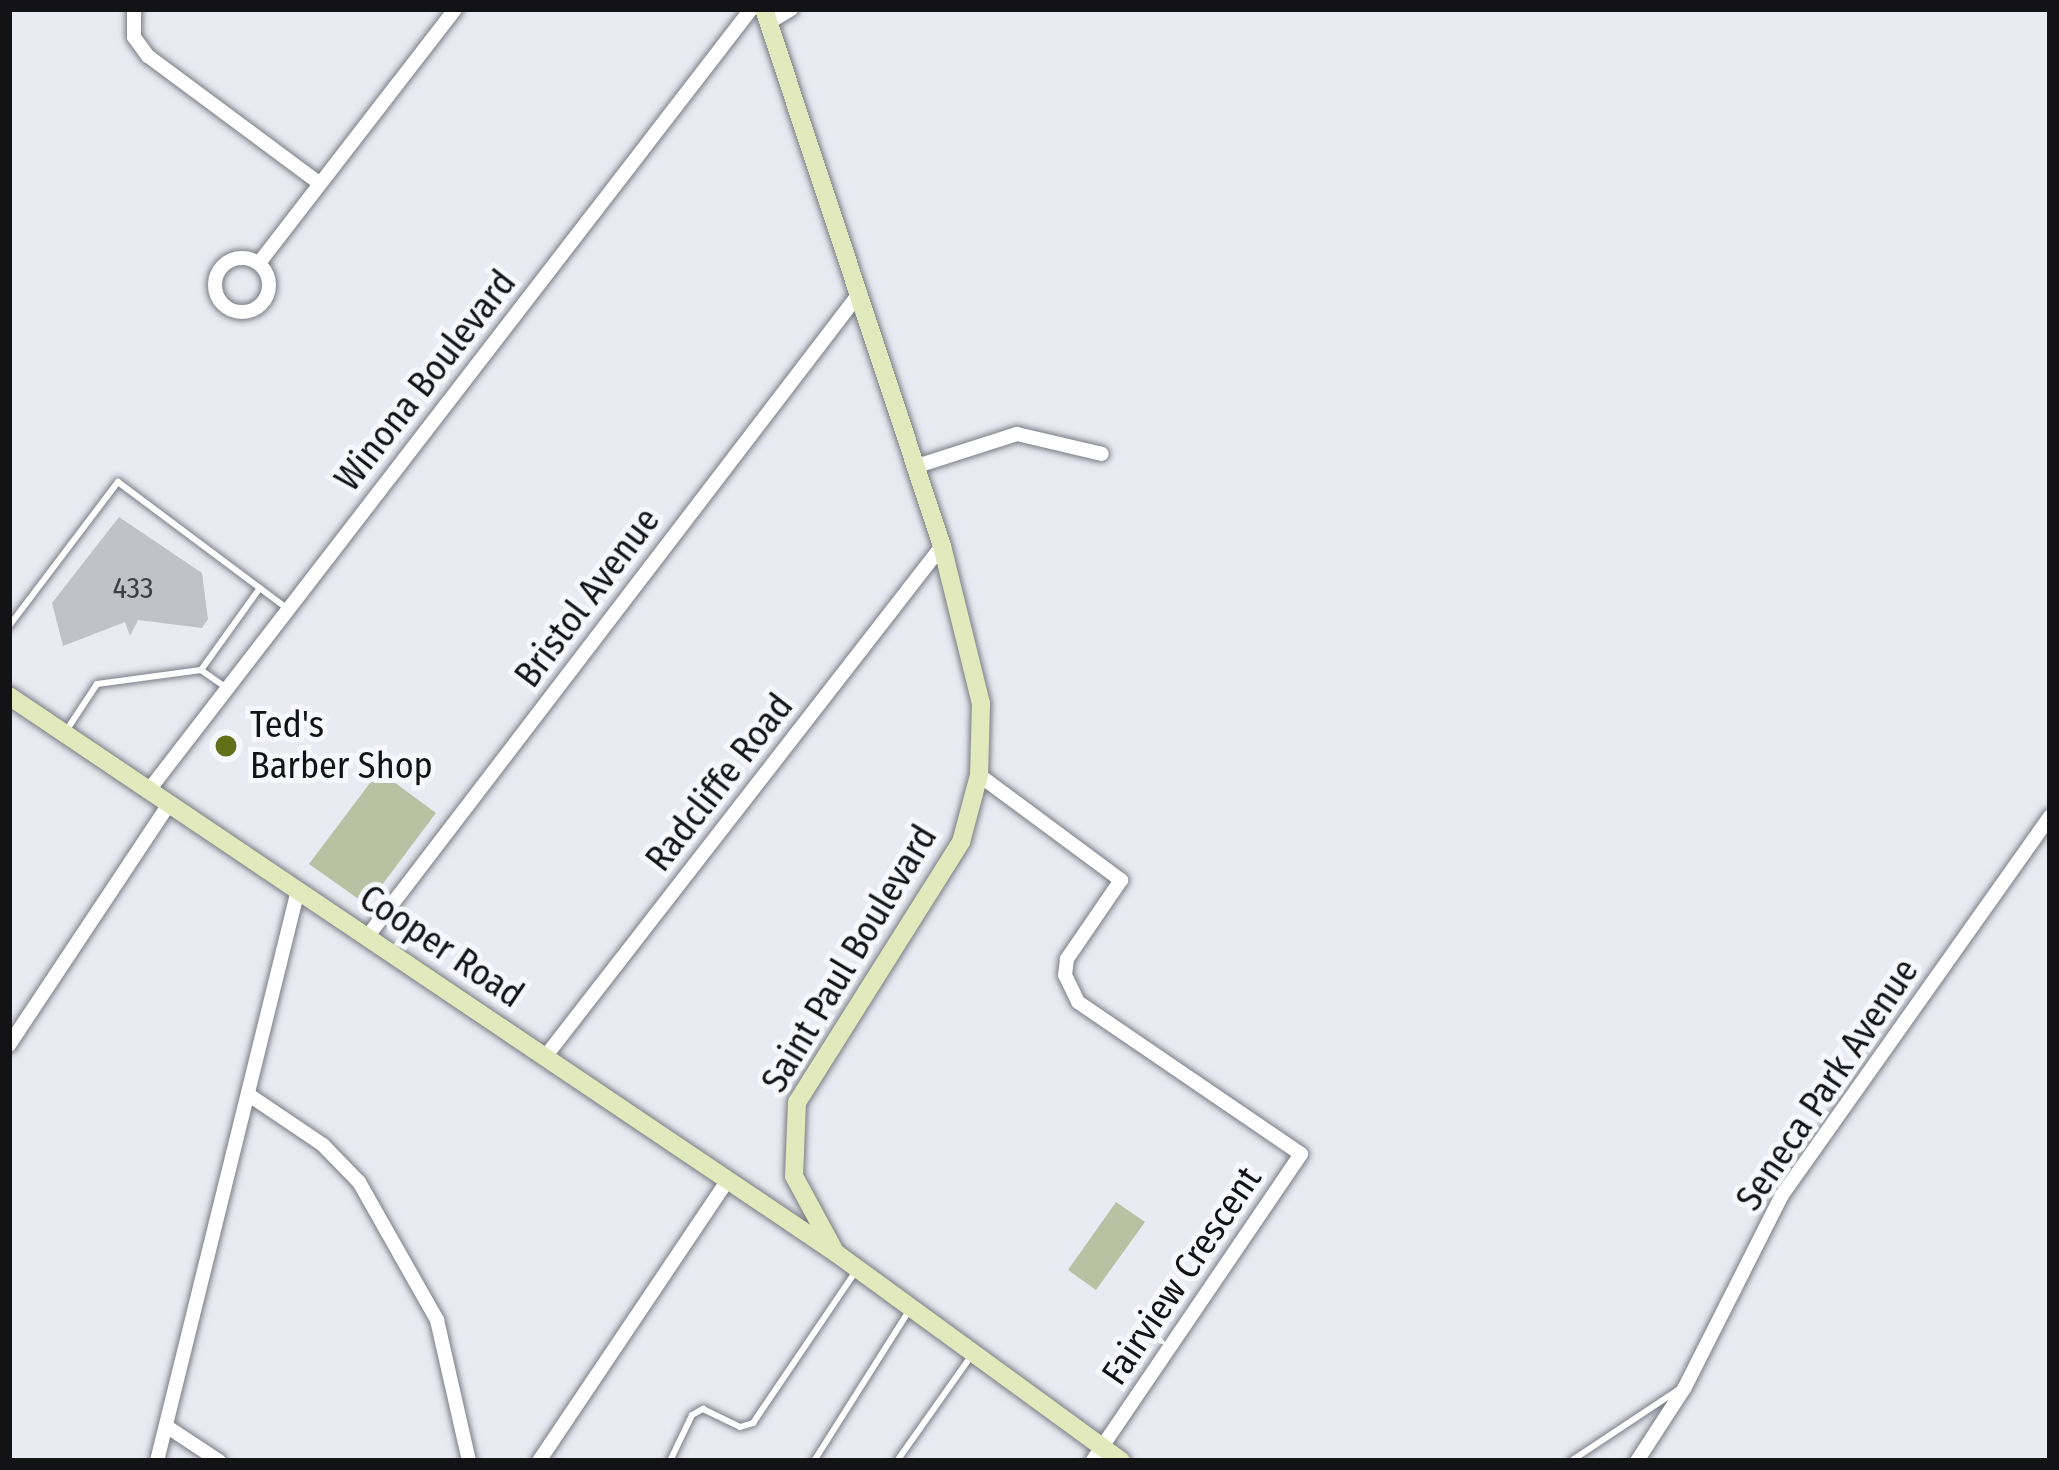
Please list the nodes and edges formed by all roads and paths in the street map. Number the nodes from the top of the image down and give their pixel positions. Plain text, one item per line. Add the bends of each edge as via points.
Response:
1 (134, 9) edge
2 (454, 9) edge
3 (751, 9) edge
4 (790, 9) edge
5 (766, 16) edge
6 (319, 183) junction
7 (259, 263) junction
8 (858, 295) junction
9 (1102, 454) dead end
10 (914, 467) junction
11 (942, 546) junction
12 (260, 588) junction
13 (288, 609) junction
14 (9, 626) edge
15 (201, 670) junction
16 (227, 688) junction
17 (9, 696) edge
18 (64, 734) junction
19 (980, 775) junction
20 (149, 790) junction
21 (170, 804) junction
22 (2050, 816) edge
23 (298, 890) junction
24 (367, 937) junction
25 (9, 1046) edge
26 (545, 1057) junction
27 (248, 1095) junction
28 (728, 1180) junction
29 (836, 1252) junction
30 (858, 1268) junction
31 (912, 1306) junction
32 (975, 1351) junction
33 (1684, 1387) junction
34 (166, 1426) junction
35 (1105, 1442) junction
36 (158, 1461) edge
37 (219, 1461) edge
38 (469, 1461) edge
39 (539, 1461) edge
40 (670, 1461) edge
41 (814, 1461) edge
42 (897, 1461) edge
43 (1092, 1461) edge
44 (1121, 1461) edge
45 (1571, 1461) edge
46 (1636, 1461) edge

1 - 6 street via 134,37 148,56
2 - 6 street
3 - 13 street, Winona Boulevard
4 - 5 street
5 - 8 main road, Saint Paul Boulevard
6 - 7 street
7 - 7 street via 268,277 263,302 240,312 223,304 215,279 225,263
8 - 10 main road, Saint Paul Boulevard
8 - 24 street, Bristol Avenue
9 - 10 street via 1017,434
10 - 11 main road, Saint Paul Boulevard
11 - 19 main road, Saint Paul Boulevard via 981,704
11 - 26 street, Radcliffe Road
12 - 13 lane
12 - 14 lane via 118,482
12 - 15 lane
13 - 16 street, Winona Boulevard
15 - 16 lane
15 - 18 lane via 97,684
16 - 20 street, Winona Boulevard
17 - 18 main road, Cooper Road
18 - 20 main road, Cooper Road
19 - 29 main road, Saint Paul Boulevard via 946,872 796,1102 794,1176
19 - 35 street, Fairview Crescent via 1121,880 1066,958 1078,1002 1301,1154
20 - 21 main road, Cooper Road
21 - 23 main road, Cooper Road
21 - 25 street
22 - 33 street, Seneca Park Avenue via 1782,1196
23 - 24 main road, Cooper Road
23 - 27 street
24 - 26 main road, Cooper Road
26 - 28 main road, Cooper Road
27 - 34 street
27 - 38 street via 337,1157 358,1182 437,1320
28 - 29 main road, Cooper Road
28 - 39 street
29 - 30 main road, Saint Paul Boulevard
30 - 31 main road, Saint Paul Boulevard
30 - 40 lane via 753,1423 740,1427 703,1409 692,1415
31 - 32 main road, Saint Paul Boulevard
31 - 41 lane
32 - 35 main road, Saint Paul Boulevard
32 - 42 lane
33 - 45 lane
33 - 46 street, Seneca Park Avenue
34 - 36 street
34 - 37 street
35 - 43 street
35 - 44 main road, Saint Paul Boulevard

